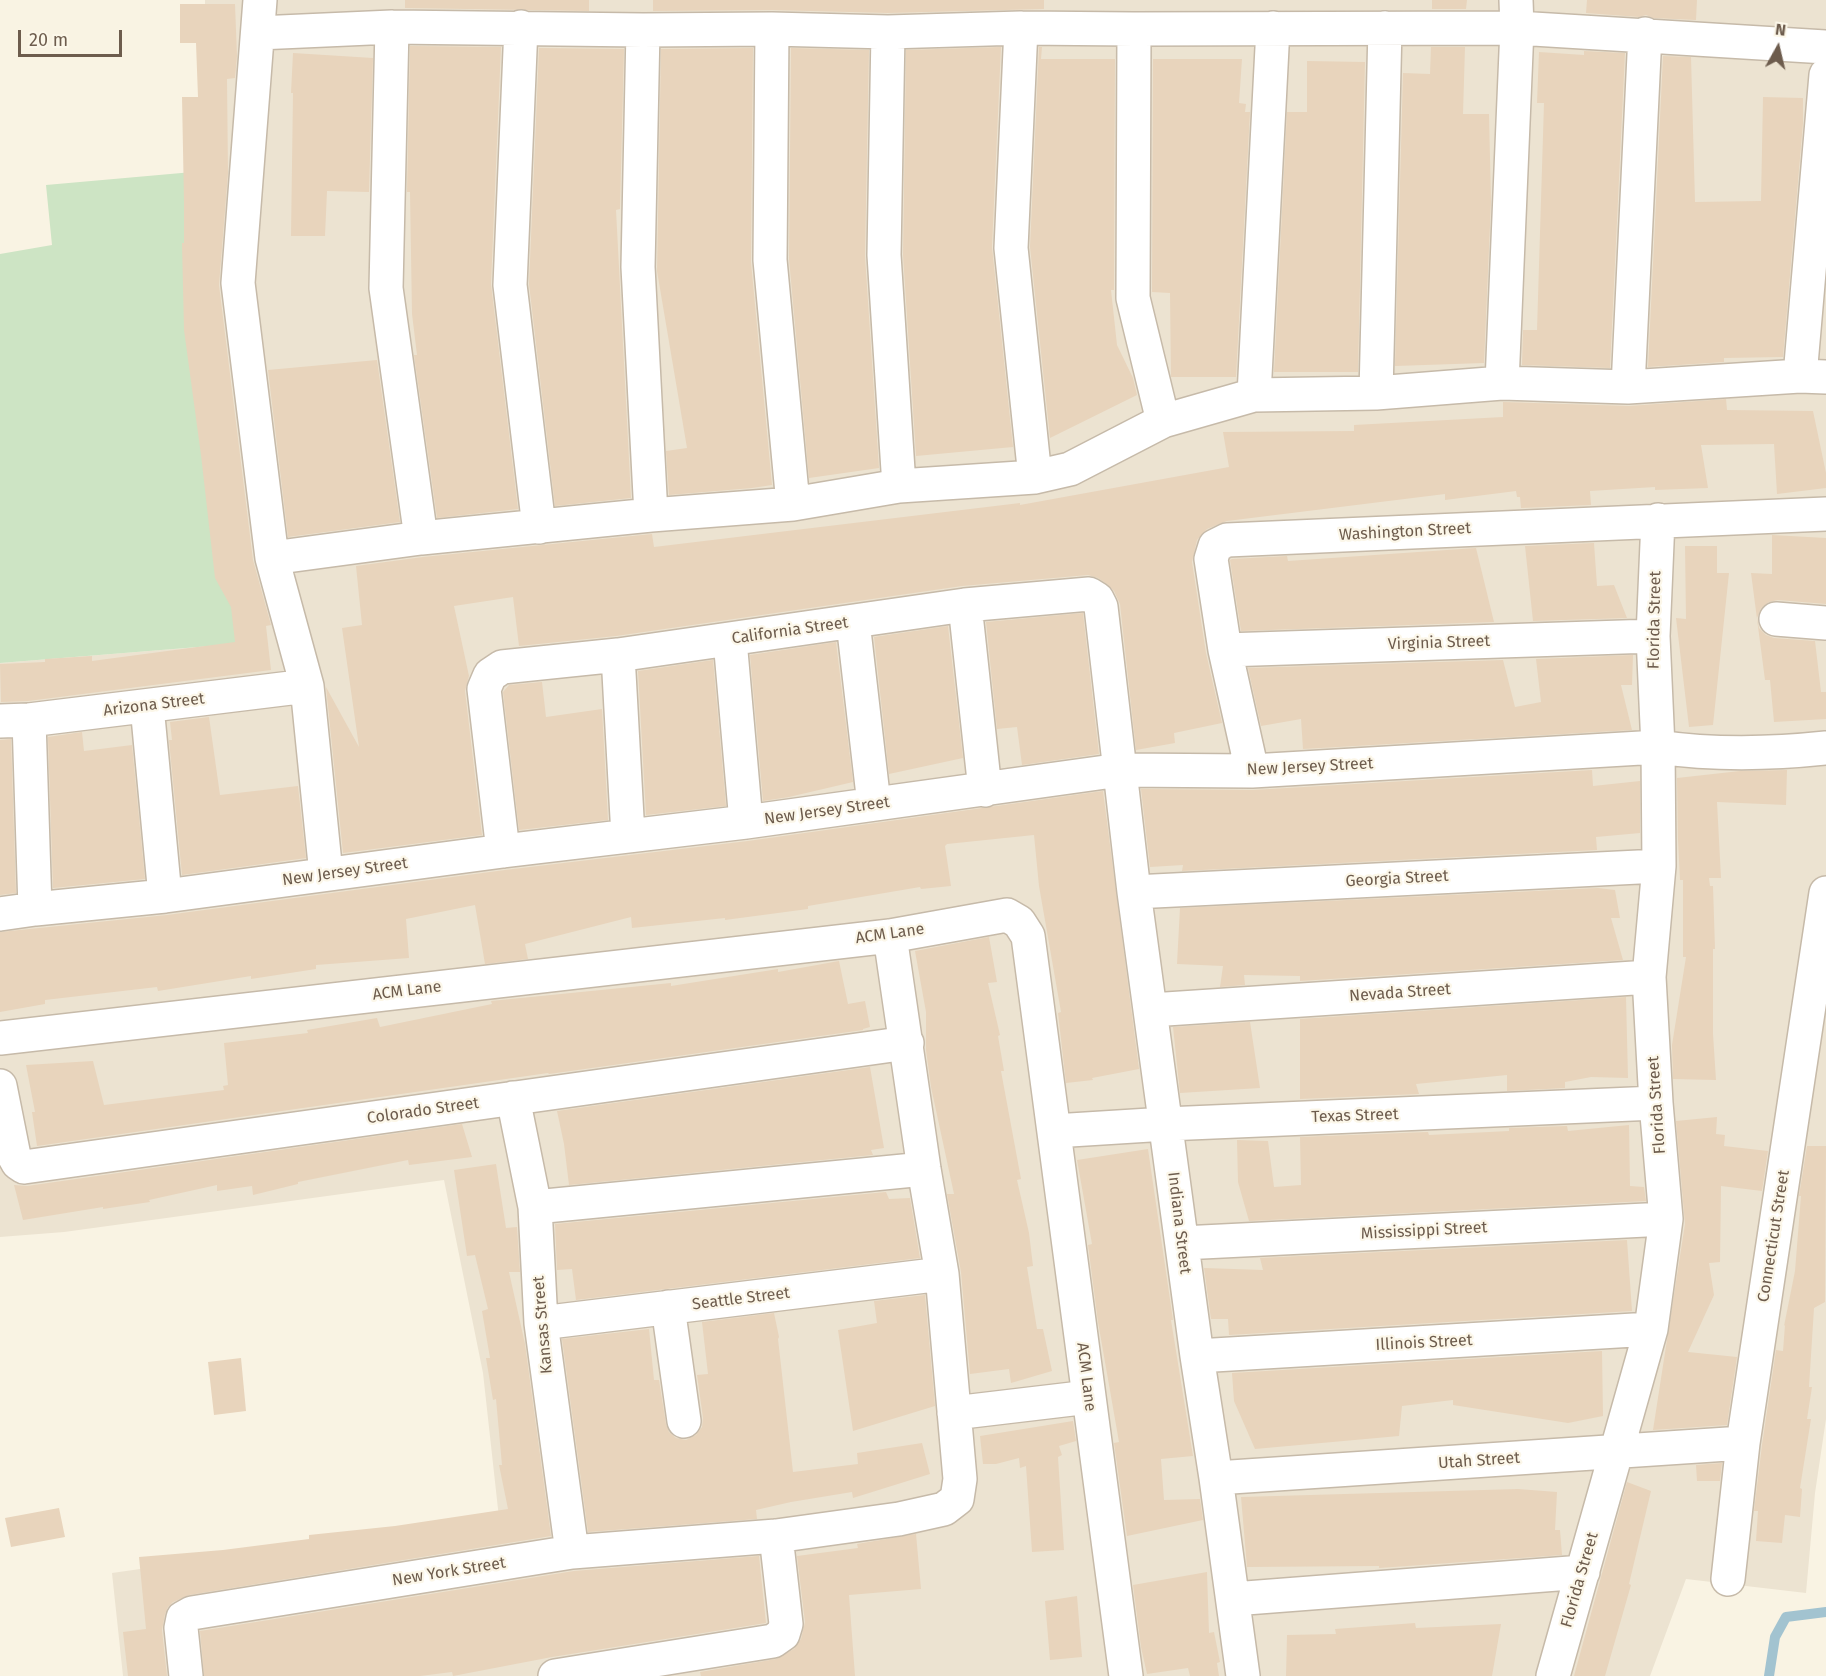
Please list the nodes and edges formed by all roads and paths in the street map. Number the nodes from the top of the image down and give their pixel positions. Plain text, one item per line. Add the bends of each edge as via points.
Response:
1 (260, 0) edge
2 (1516, 14) edge
3 (392, 27) junction
4 (521, 27) junction
5 (1021, 28) junction
6 (1273, 28) junction
7 (1385, 28) junction
8 (772, 29) junction
9 (1134, 29) junction
10 (643, 30) junction
11 (888, 32) junction
12 (258, 33) junction
13 (1645, 34) junction
14 (1826, 47) edge
15 (1826, 75) edge
16 (1813, 376) edge
17 (1502, 383) junction
18 (1628, 387) junction
19 (1376, 393) junction
20 (1254, 395) junction
21 (1163, 421) junction
22 (1035, 477) junction
23 (899, 486) junction
24 (793, 504) junction
25 (651, 514) junction
26 (1826, 514) edge
27 (1658, 520) junction
28 (539, 527) junction
29 (421, 538) junction
30 (272, 558) junction
31 (965, 605) junction
32 (1776, 619) dead end
33 (853, 622) junction
34 (1826, 623) edge
35 (1653, 636) junction
36 (730, 640) junction
37 (1225, 650) junction
38 (618, 655) junction
39 (308, 686) junction
40 (147, 706) junction
41 (14, 721) edge
42 (1658, 747) junction
43 (1826, 748) edge
44 (1120, 770) junction
45 (1252, 771) junction
46 (986, 790) junction
47 (874, 804) junction
48 (746, 822) junction
49 (628, 836) junction
50 (503, 851) junction
51 (1659, 866) junction
52 (326, 874) junction
53 (1134, 892) junction
54 (1826, 893) edge
55 (165, 896) junction
56 (35, 909) junction
57 (0, 914) edge
58 (890, 936) junction
59 (1649, 977) junction
60 (1151, 1010) junction
61 (0, 1038) edge
62 (907, 1043) junction
63 (0, 1086) edge
64 (513, 1098) junction
65 (1656, 1103) junction
66 (1166, 1124) junction
67 (1054, 1131) junction
68 (924, 1169) junction
69 (535, 1207) junction
70 (1666, 1219) junction
71 (1182, 1243) junction
72 (942, 1274) junction
73 (668, 1308) junction
74 (541, 1323) junction
75 (1651, 1329) junction
76 (1197, 1356) junction
77 (1089, 1397) junction
78 (954, 1413) junction
79 (684, 1421) dead end
80 (1743, 1443) junction
81 (1616, 1452) junction
82 (1216, 1478) junction
83 (776, 1536) junction
84 (572, 1552) junction
85 (1583, 1572) junction
86 (1728, 1580) dead end
87 (1233, 1599) junction
88 (186, 1676) edge
89 (555, 1676) edge
90 (1126, 1676) edge
91 (1243, 1676) edge
92 (1553, 1676) edge

1 - 12 street
2 - 7 street
2 - 13 street
2 - 17 street
3 - 4 street
3 - 12 street
3 - 29 street via 386,288
4 - 10 street
4 - 28 street via 510,285
5 - 9 street
5 - 11 street
5 - 22 street via 1011,248
6 - 7 street
6 - 9 street
6 - 20 street
7 - 19 street
8 - 10 street
8 - 11 street
8 - 24 street via 770,260
9 - 21 street via 1132,298
10 - 25 street via 638,267
11 - 23 street via 884,255
12 - 30 street via 238,283
13 - 14 street
13 - 18 street
15 - 16 street
16 - 18 street
17 - 18 street
17 - 19 street
19 - 20 street
20 - 21 street
21 - 22 street via 1070,469
22 - 23 street
23 - 24 street
24 - 25 street
25 - 28 street
26 - 27 street, Washington Street
27 - 35 street, Florida Street
27 - 37 street, Washington Street via 1227,540 1215,546 1211,559
28 - 29 street
29 - 30 street
30 - 39 street
31 - 33 street, California Street
31 - 44 street, California Street via 1089,594 1097,599
31 - 46 street
32 - 34 street
33 - 36 street, California Street
33 - 47 street
35 - 37 street, Virginia Street
35 - 42 street, Florida Street
36 - 38 street, California Street
36 - 48 street
37 - 45 street, Washington Street
38 - 49 street
38 - 50 street, California Street via 502,667 490,675 484,689
39 - 40 street, Arizona Street
39 - 52 street
40 - 41 street, Arizona Street
40 - 55 street
41 - 56 street
42 - 43 street, New Jersey Street via 1776,753
42 - 45 street, New Jersey Street
42 - 51 street, Florida Street
44 - 45 street, New Jersey Street
44 - 46 street, New Jersey Street
44 - 53 street, Indiana Street
46 - 47 street, New Jersey Street
47 - 48 street, New Jersey Street
48 - 49 street, New Jersey Street
49 - 50 street, New Jersey Street
50 - 52 street, New Jersey Street
51 - 53 street, Georgia Street
51 - 59 street, Florida Street
52 - 55 street, New Jersey Street
53 - 60 street, Indiana Street
54 - 80 street, Connecticut Street
55 - 56 street, New Jersey Street
56 - 57 street, New Jersey Street
58 - 61 street, ACM Lane
58 - 62 street
58 - 67 street, ACM Lane via 1006,915 1019,922 1028,936
59 - 60 street, Nevada Street
59 - 65 street, Florida Street
60 - 66 street, Indiana Street
62 - 64 street, Colorado Street
62 - 68 street
63 - 64 street, Colorado Street via 14,1156 24,1167
64 - 69 street, Kansas Street
65 - 66 street, Texas Street
65 - 70 street, Florida Street
66 - 67 street, Texas Street
66 - 71 street, Indiana Street
67 - 77 street, ACM Lane
68 - 69 street
68 - 72 street
69 - 74 street, Kansas Street
70 - 71 street, Mississippi Street
70 - 75 street, Florida Street
71 - 76 street, Indiana Street
72 - 73 street, Seattle Street
72 - 78 street
73 - 74 street, Seattle Street
73 - 79 street
74 - 84 street, Kansas Street
75 - 76 street, Illinois Street
75 - 81 street, Florida Street
76 - 82 street, Indiana Street
77 - 78 street
77 - 90 street, ACM Lane
78 - 83 street, New York Street via 960,1479 957,1499 944,1509
80 - 81 street, Utah Street
80 - 86 street, Connecticut Street
81 - 82 street, Utah Street
81 - 85 street, Florida Street
82 - 87 street, Indiana Street
83 - 84 street, New York Street
83 - 89 street via 786,1624 783,1634 773,1641
84 - 88 street, New York Street via 192,1612 183,1618 181,1628
85 - 87 street
85 - 92 street, Florida Street
87 - 91 street, Indiana Street

